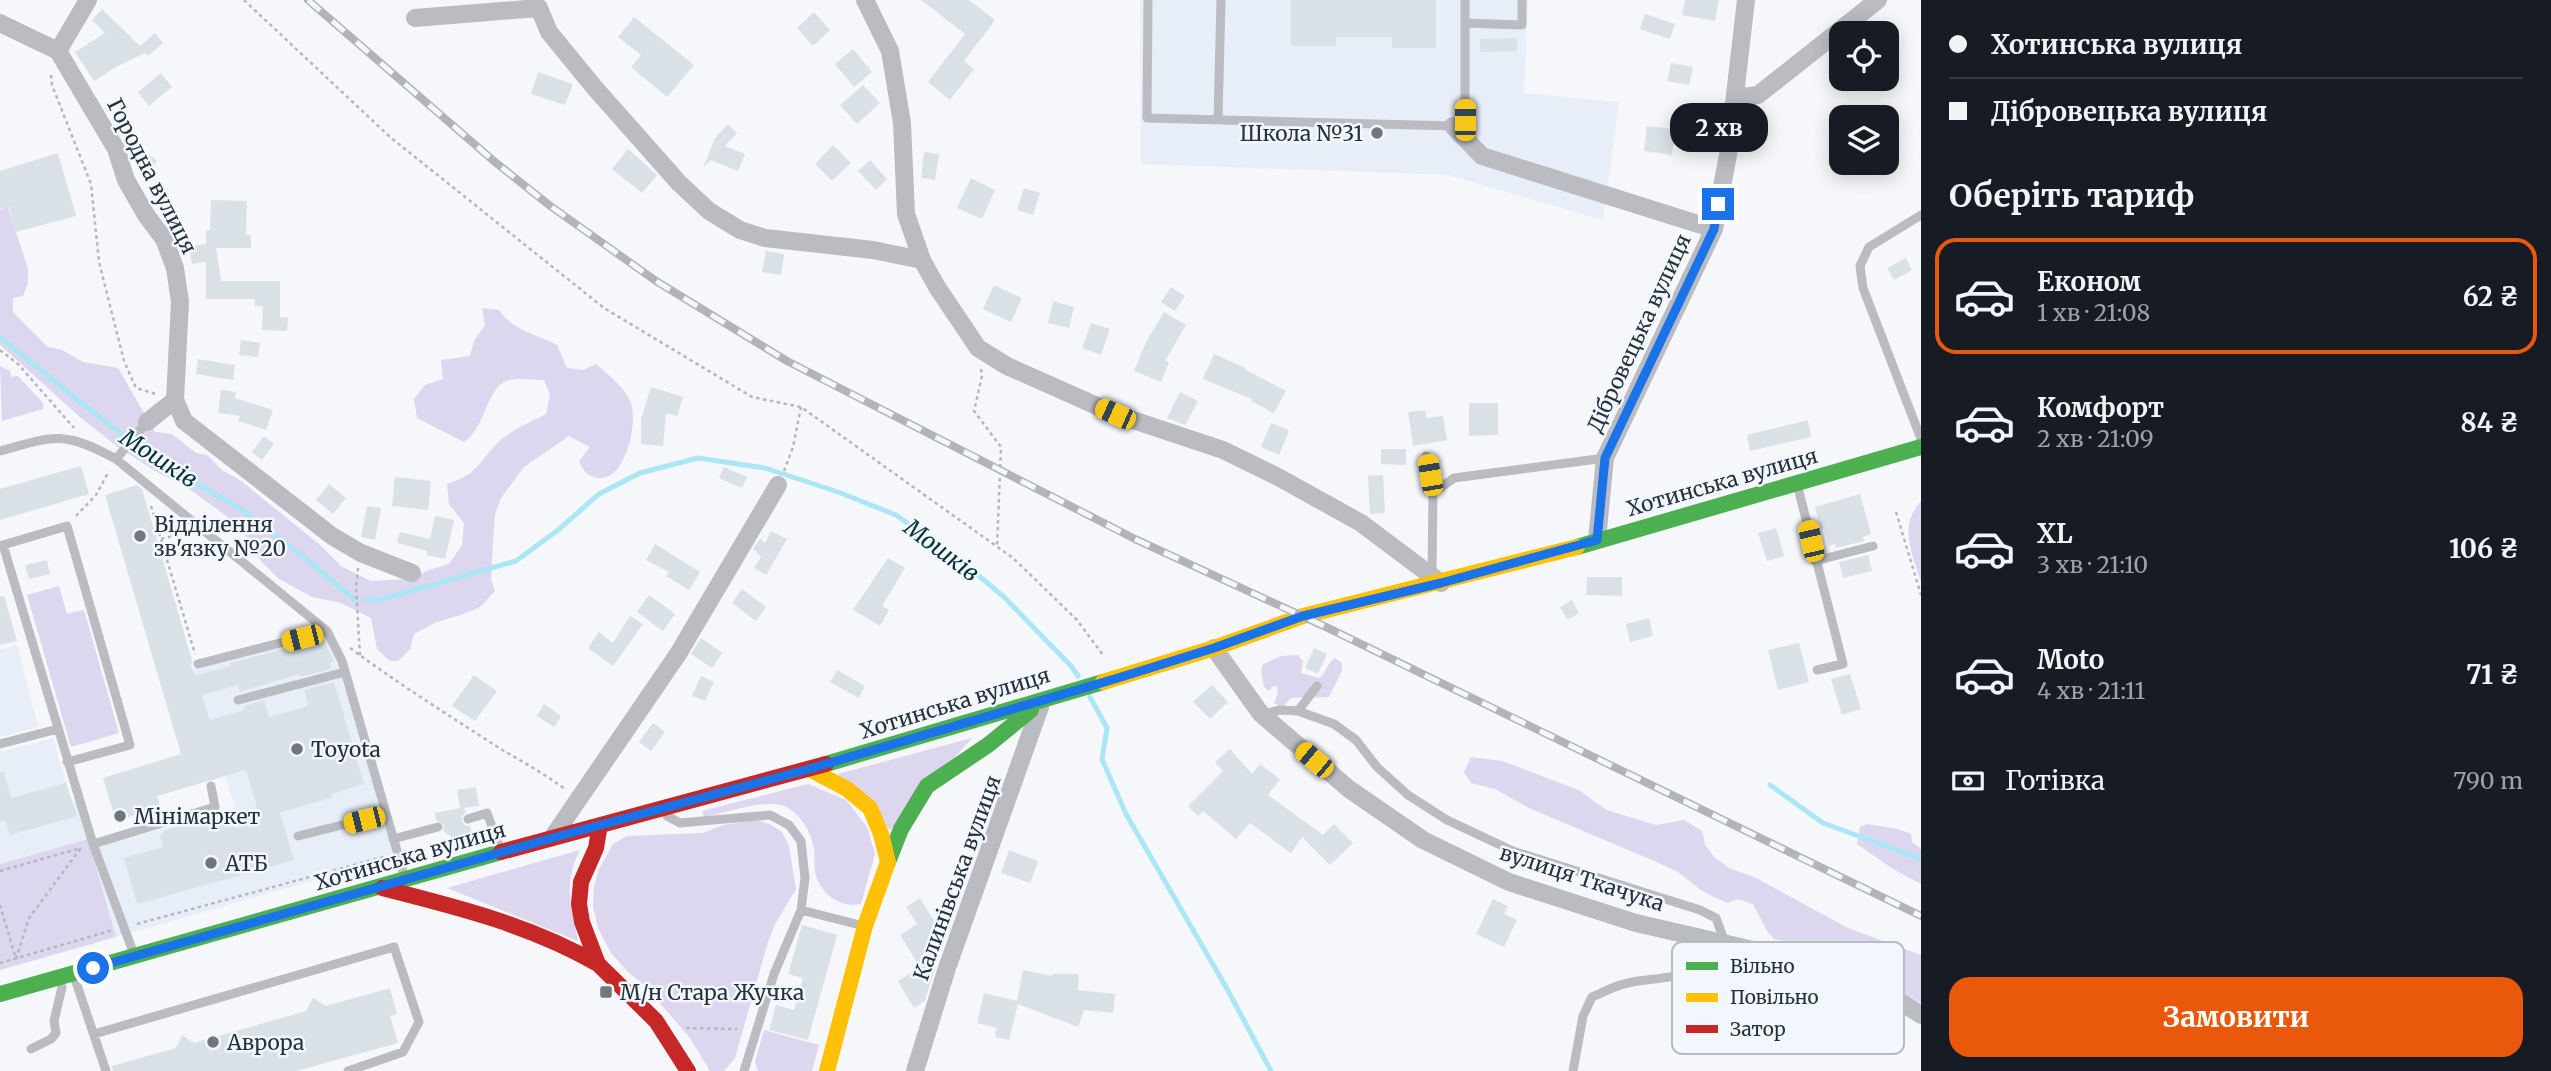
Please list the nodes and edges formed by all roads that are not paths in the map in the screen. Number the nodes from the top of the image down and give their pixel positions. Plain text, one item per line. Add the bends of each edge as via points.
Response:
1 (88, 0) edge
2 (866, 0) edge
3 (1148, 0) edge
4 (1222, 0) edge
5 (1465, 0) edge
6 (1522, 0) edge
7 (1746, 0) edge
8 (1878, 0) edge
9 (538, 4) edge
10 (415, 18) dead end
11 (0, 23) edge
12 (1465, 23) junction
13 (58, 51) junction
14 (1735, 97) junction
15 (1218, 120) junction
16 (1453, 126) junction
17 (1921, 215) edge
18 (1714, 229) junction
19 (922, 260) junction
20 (175, 400) junction
21 (146, 422) joint
22 (1921, 439) edge
23 (1921, 447) edge
24 (0, 451) edge
25 (1426, 456) dead end
26 (1605, 458) junction
27 (116, 459) junction
28 (1796, 482) junction
29 (778, 485) dead end
30 (1433, 493) junction
31 (1597, 540) junction
32 (1, 546) edge
33 (1873, 546) dead end
34 (1815, 561) junction
35 (412, 573) dead end
36 (1436, 578) junction
37 (327, 631) junction
38 (1214, 648) junction
39 (198, 664) road end
40 (1817, 670) dead end
41 (345, 672) junction
42 (1317, 686) dead end
43 (238, 700) dead end
44 (1043, 700) junction
45 (1298, 711) junction
46 (1261, 714) junction
47 (58, 729) junction
48 (0, 744) edge
49 (67, 762) junction
50 (809, 769) junction
51 (211, 786) dead end
52 (656, 810) junction
53 (386, 814) junction
54 (468, 819) dead end
55 (600, 825) junction
56 (438, 827) dead end
57 (298, 836) dead end
58 (552, 838) junction
59 (393, 839) junction
60 (93, 844) junction
61 (501, 852) junction
62 (888, 862) junction
63 (405, 880) junction
64 (379, 887) junction
65 (801, 910) junction
66 (865, 926) junction
67 (1716, 941) junction
68 (1720, 942) edge
69 (134, 958) junction
70 (598, 964) junction
71 (70, 974) junction
72 (1672, 975) edge
73 (0, 994) edge
74 (1904, 1004) edge
75 (1921, 1015) edge
76 (94, 1034) junction
77 (31, 1049) dead end
78 (106, 1071) edge
79 (348, 1071) edge
80 (688, 1071) edge
81 (745, 1071) edge
82 (827, 1071) edge
83 (915, 1071) edge
84 (1573, 1071) edge

1 - 13 street
2 - 19 street via 890,51 902,122 906,214
3 - 15 lane via 1147,118
4 - 15 lane
5 - 12 lane
6 - 12 lane via 1522,25
7 - 14 street, Дібровецька вулиця
8 - 14 street via 1758,95
9 - 10 street
9 - 19 street via 549,32 593,87 678,183 709,211 740,230 765,238
11 - 13 street
12 - 16 lane via 1465,120
13 - 20 street, Городна вулиця via 110,138 126,180 164,239 175,268 180,302
14 - 18 street, Дібровецька вулиця
15 - 16 lane
16 - 18 street, Дібровецька вулиця via 1482,156
17 - 22 lane via 1869,247 1860,266 1863,288
18 - 26 street, Дібровецька вулиця
19 - 36 street via 978,348 1007,366 1115,414 1223,450 1280,478 1361,523
20 - 21 street
20 - 35 street via 184,421 332,536
21 - 27 lane
23 - 28 main road, Хотинська вулиця
24 - 27 lane via 52,437 88,444
25 - 30 lane
26 - 30 lane via 1454,478
26 - 31 street, Дібровецька вулиця
27 - 37 lane
28 - 31 main road, Хотинська вулиця
28 - 34 lane
29 - 58 street via 678,654
30 - 36 lane
31 - 36 main road, Хотинська вулиця
32 - 47 lane
32 - 49 lane via 66,526 130,745
33 - 34 lane
34 - 40 lane via 1843,664
36 - 38 main road, Хотинська вулиця via 1303,616
37 - 39 lane
37 - 41 lane
38 - 44 main road, Хотинська вулиця
38 - 46 street, вулиця Ткачука
41 - 43 lane
41 - 53 lane
42 - 45 lane
44 - 50 main road, Хотинська вулиця
44 - 62 main road via 928,786 901,829
44 - 83 street, Калинівська вулиця
45 - 46 lane
45 - 67 lane via 1334,724 1356,740 1408,795 1447,820 1513,851 1716,918
46 - 67 street, вулиця Ткачука via 1349,789 1423,840 1509,883 1636,923
47 - 48 lane
47 - 49 lane
49 - 60 lane
50 - 52 main road, Хотинська вулиця
50 - 62 main road via 847,789 870,808
51 - 60 lane via 215,807
52 - 55 main road, Хотинська вулиця
52 - 65 lane via 680,823 770,815 789,825 801,841 806,878
53 - 57 lane
53 - 59 lane
54 - 61 lane via 487,813
55 - 58 main road, Хотинська вулиця
55 - 70 main road via 581,882 579,904
56 - 59 lane
58 - 61 main road, Хотинська вулиця
59 - 63 lane
60 - 69 lane
61 - 63 main road, Хотинська вулиця
62 - 66 main road
63 - 64 main road, Хотинська вулиця
64 - 69 main road, Хотинська вулиця
64 - 70 main road via 539,934
65 - 66 lane
65 - 81 lane via 774,974
66 - 82 main road
67 - 68 street, вулиця Ткачука
69 - 71 main road, Хотинська вулиця
70 - 80 main road via 656,1021
71 - 73 main road, Хотинська вулиця
71 - 76 lane
71 - 77 lane via 58,995 56,1033
72 - 84 lane via 1625,983 1592,997 1583,1016
74 - 75 street, вулиця Ткачука
76 - 78 lane
76 - 79 lane via 394,947 419,1022 404,1052

